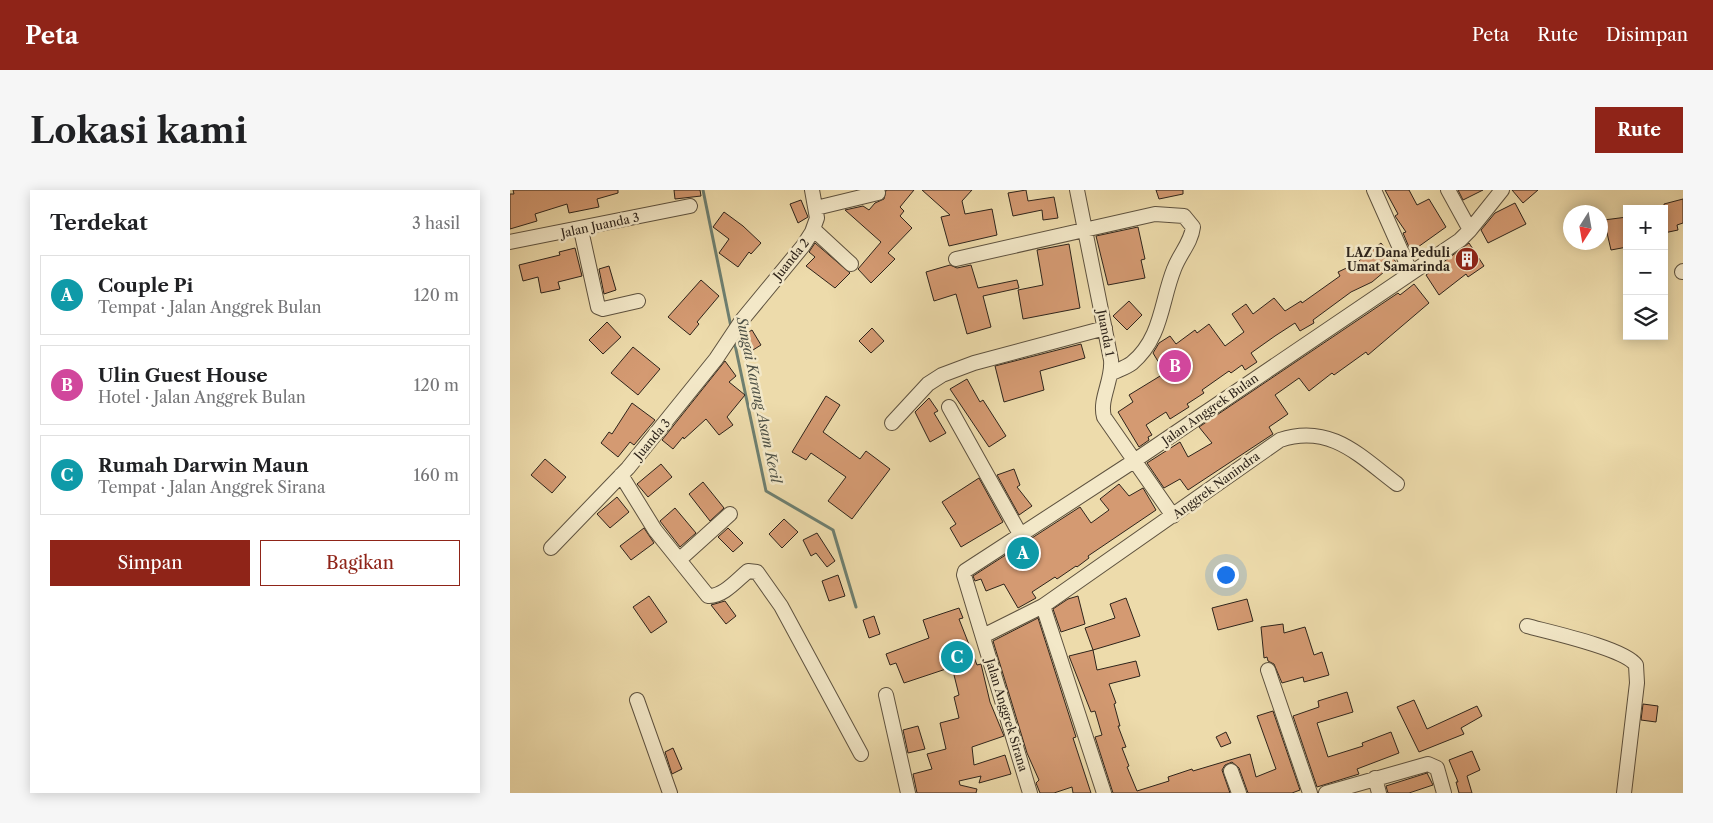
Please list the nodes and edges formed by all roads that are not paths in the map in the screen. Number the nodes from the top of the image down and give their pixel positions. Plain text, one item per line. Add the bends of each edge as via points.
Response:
1 (812, 190) edge
2 (1077, 190) edge
3 (1374, 190) edge
4 (1448, 190) edge
5 (1502, 190) edge
6 (878, 193) dead end
7 (690, 206) dead end
8 (816, 208) junction
9 (581, 230) junction
10 (813, 230) junction
11 (1085, 230) junction
12 (1470, 230) junction
13 (510, 242) edge
14 (956, 259) dead end
15 (851, 264) dead end
16 (1410, 273) junction
17 (638, 301) dead end
18 (742, 320) joint
19 (1105, 328) junction
20 (1112, 373) junction
21 (949, 407) dead end
22 (892, 423) dead end
23 (1134, 462) junction
24 (621, 476) junction
25 (1397, 484) dead end
26 (730, 514) dead end
27 (1173, 516) junction
28 (1020, 534) junction
29 (551, 548) dead end
30 (678, 560) junction
31 (1043, 606) junction
32 (1527, 626) dead end
33 (983, 636) junction
34 (1268, 670) dead end
35 (886, 695) dead end
36 (637, 700) dead end
37 (860, 754) dead end
38 (1231, 771) dead end
39 (1375, 778) junction
40 (1342, 791) edge
41 (670, 793) edge
42 (908, 793) edge
43 (1030, 793) edge
44 (1104, 793) edge
45 (1239, 793) edge
46 (1310, 793) edge
47 (1326, 793) edge
48 (1379, 793) edge
49 (1444, 793) edge
50 (1624, 793) edge

1 - 8 street, Juanda 2
2 - 11 street, Juanda 1
3 - 16 street
4 - 12 street
5 - 12 street, Jalan Anggrek Bulan
6 - 8 street
7 - 9 street, Jalan Juanda 3
8 - 10 street, Juanda 2
9 - 13 street, Jalan Juanda 3
9 - 17 street via 598,307
10 - 15 street
10 - 18 street, Juanda 2 via 804,246
11 - 14 street
11 - 19 street, Juanda 1
11 - 20 street via 1155,214 1184,216 1193,227 1191,239 1174,268 1160,322 1148,344 1132,363
12 - 16 street, Jalan Anggrek Bulan
16 - 23 street, Jalan Anggrek Bulan
18 - 24 street, Juanda 3 via 716,359
19 - 20 street, Juanda 1
19 - 22 street via 974,362 942,375 928,384
20 - 23 street, Juanda 1 via 1103,413 1106,424
21 - 28 street
23 - 27 street, Juanda 1
23 - 28 street, Jalan Anggrek Bulan
24 - 29 street, Juanda 3
24 - 30 street
25 - 27 street, Anggrek Nanindra via 1335,440 1300,435 1274,442
26 - 30 street
27 - 31 street, Anggrek Nanindra
28 - 33 street, Jalan Anggrek Bulan via 964,573
30 - 37 street via 708,596 722,592 748,571 757,572 782,606
31 - 33 street, Anggrek Nanindra
31 - 44 street
32 - 50 street via 1598,646 1629,658 1636,665 1637,684
33 - 43 street, Jalan Anggrek Sirana
34 - 46 street
35 - 42 street
36 - 41 street
38 - 45 street
39 - 40 street
39 - 48 street
39 - 49 street via 1431,764 1437,768
40 - 47 street

